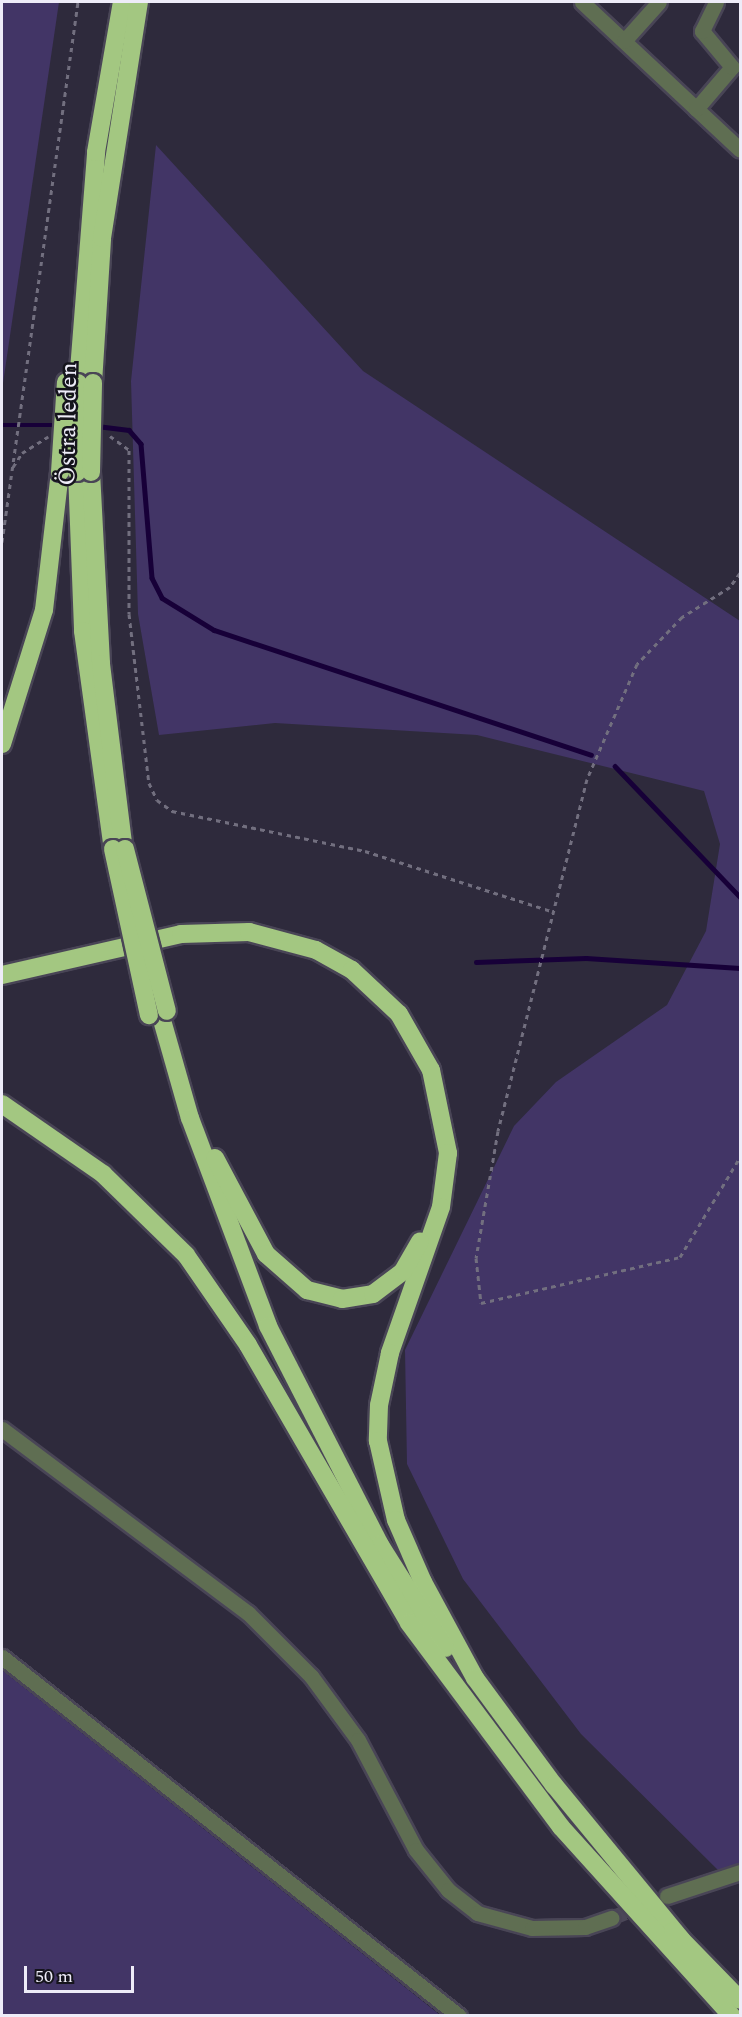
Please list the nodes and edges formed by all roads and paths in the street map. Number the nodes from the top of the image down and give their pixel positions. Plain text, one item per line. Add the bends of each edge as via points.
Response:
1 (78, 2) edge
2 (122, 2) edge
3 (139, 2) edge
4 (582, 2) edge
5 (659, 2) edge
6 (716, 2) edge
7 (624, 41) junction
8 (696, 108) junction
9 (741, 150) edge
10 (79, 383) junction
11 (51, 435) dead end
12 (110, 436) dead end
13 (12, 468) junction
14 (76, 472) junction
15 (2, 542) edge
16 (741, 573) edge
17 (2, 744) edge
18 (551, 911) junction
19 (2, 975) edge
20 (2, 983) edge
21 (159, 1012) junction
22 (2, 1104) edge
23 (741, 1157) edge
24 (2, 1429) edge
25 (2, 1658) edge
26 (436, 1658) junction
27 (741, 1872) edge
28 (667, 1896) dead end
29 (610, 1918) tunnel mouth
30 (681, 1939) junction
31 (741, 2000) edge
32 (459, 2016) edge
33 (732, 2016) edge

1 - 13 path
2 - 10 highway, Östra leden via 96,153
3 - 10 highway, Östra leden
4 - 7 street
5 - 7 street
6 - 8 street via 702,31 732,67
7 - 8 street
8 - 9 street
10 - 14 highway, Östra leden, bridge
11 - 13 path via 22,453
12 - 18 path via 129,450 129,614 149,783 157,800 172,811 365,851
13 - 15 path
14 - 17 highway via 23,691
14 - 21 highway, bridge via 83,631 119,849
16 - 18 path via 730,587 682,617 637,664 587,779
18 - 23 path via 498,1131 478,1247 481,1304 680,1257
19 - 30 highway via 172,936 249,932 316,950 352,970 399,1014 431,1070 448,1154 441,1207 380,1396 378,1441 396,1520 475,1678 554,1785
20 - 21 highway via 217,939 292,951 351,980 408,1043 436,1123 437,1174 424,1232 391,1285 358,1297 325,1297 291,1279 266,1254 209,1144
21 - 26 highway via 194,1164 269,1353 356,1522
21 - 30 highway via 190,1118 268,1326 380,1545 453,1660 535,1773 610,1865
22 - 26 highway via 103,1174 186,1255 248,1344 368,1557
24 - 29 street via 248,1613 312,1676 358,1740 416,1850 448,1890 477,1913 532,1928 585,1927
25 - 32 street
26 - 33 highway via 561,1827
27 - 28 street
30 - 31 highway

